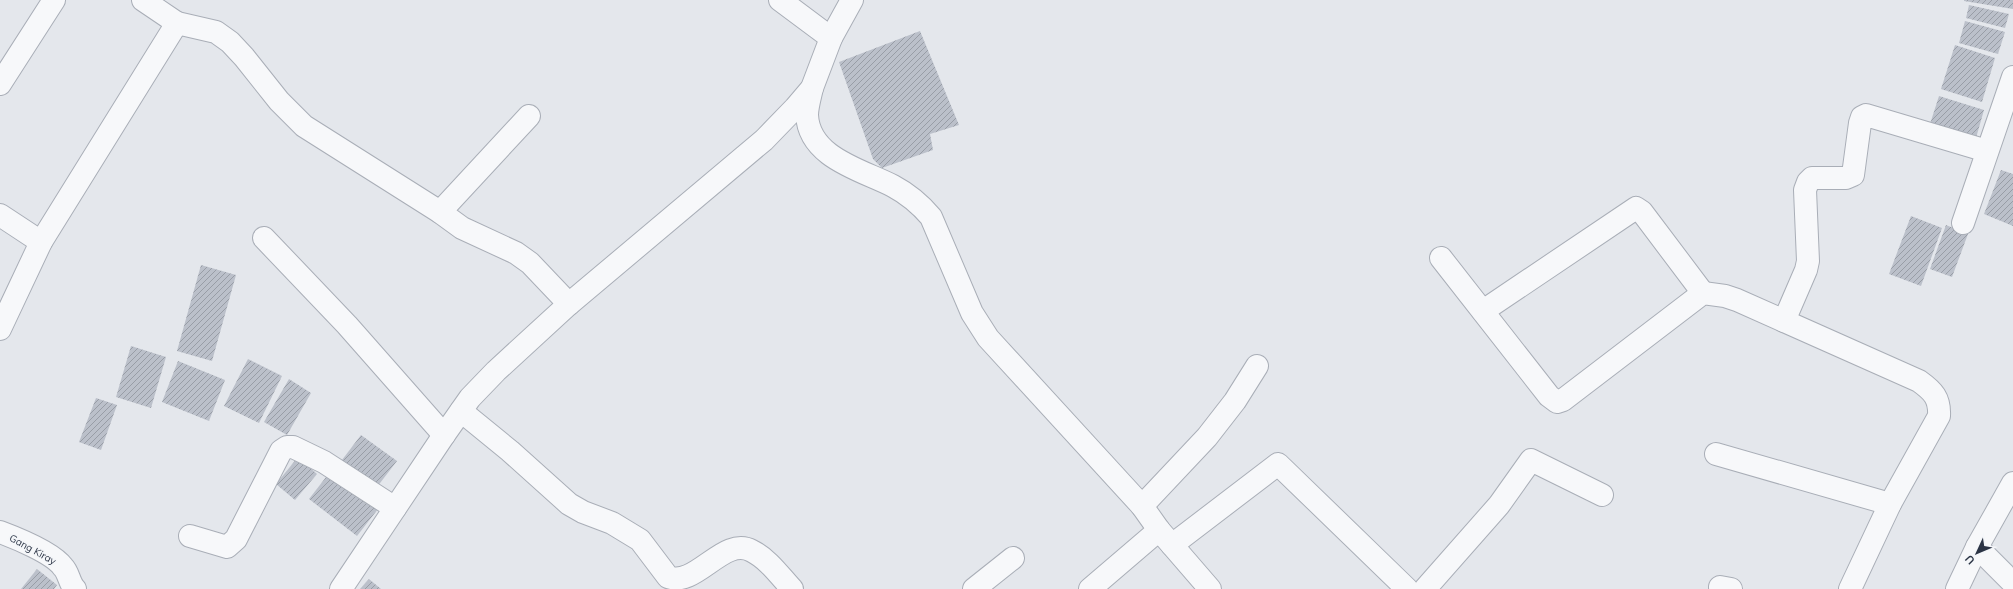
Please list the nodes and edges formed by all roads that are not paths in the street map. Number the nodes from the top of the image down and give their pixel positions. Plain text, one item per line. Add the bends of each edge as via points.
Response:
1 (54, 0) edge
2 (143, 0) edge
3 (780, 0) edge
4 (852, 0) edge
5 (177, 23) junction
6 (832, 38) junction
7 (2013, 77) edge
8 (0, 84) edge
9 (812, 88) junction
10 (529, 116) dead end
11 (1987, 152) junction
12 (440, 212) junction
13 (0, 215) edge
14 (1963, 223) dead end
15 (264, 238) dead end
16 (40, 242) junction
17 (1441, 258) dead end
18 (1703, 293) junction
19 (569, 304) junction
20 (1483, 311) junction
21 (1784, 321) junction
22 (0, 329) edge
23 (1257, 366) dead end
24 (461, 411) junction
25 (444, 435) junction
26 (1716, 454) dead end
27 (2013, 483) edge
28 (1602, 495) dead end
29 (1890, 504) junction
30 (1142, 506) junction
31 (396, 508) junction
32 (0, 532) edge
33 (190, 536) dead end
34 (1166, 538) junction
35 (1977, 547) junction
36 (1013, 558) dead end
37 (2013, 583) edge
38 (75, 589) edge
39 (341, 589) edge
40 (792, 589) edge
41 (974, 589) edge
42 (1090, 589) edge
43 (1210, 589) edge
44 (1407, 589) edge
45 (1425, 589) edge
46 (1850, 589) edge
47 (1957, 589) edge

1 - 8 street
2 - 5 street
3 - 6 street
4 - 6 street
5 - 12 street via 216,32 230,42 279,101 304,126
5 - 16 street
6 - 9 street
7 - 11 street
9 - 19 street via 782,124 764,140
9 - 30 street via 807,115 815,139 832,156 894,186 922,206 934,222 972,313 988,338
10 - 12 street
11 - 14 street
11 - 21 street via 1866,115 1862,117 1853,175 1846,178 1812,178 1808,182 1808,260
12 - 19 street via 462,228 516,253 530,263
13 - 16 street
15 - 25 street via 347,325
16 - 22 street
17 - 20 street
18 - 20 street via 1642,212 1636,208
18 - 20 street via 1557,402 1549,396
18 - 21 street via 1725,296
19 - 24 street via 496,371
21 - 29 street via 1919,381 1938,397 1940,416
23 - 30 street via 1235,401 1207,437
24 - 25 street
24 - 40 street via 569,504 612,523 640,540 668,577 674,579 688,576 724,553 744,548 761,556
25 - 31 street
26 - 29 street
27 - 35 street
28 - 45 street via 1531,460 1499,504
29 - 46 street
30 - 34 street
31 - 33 street via 324,462 293,446 281,451 236,539 231,544 227,547
31 - 39 street
32 - 38 street, Gang Kiray via 18,538 63,566
34 - 42 street
34 - 43 street
34 - 44 street via 1278,464
35 - 37 street
35 - 47 street
36 - 41 street

